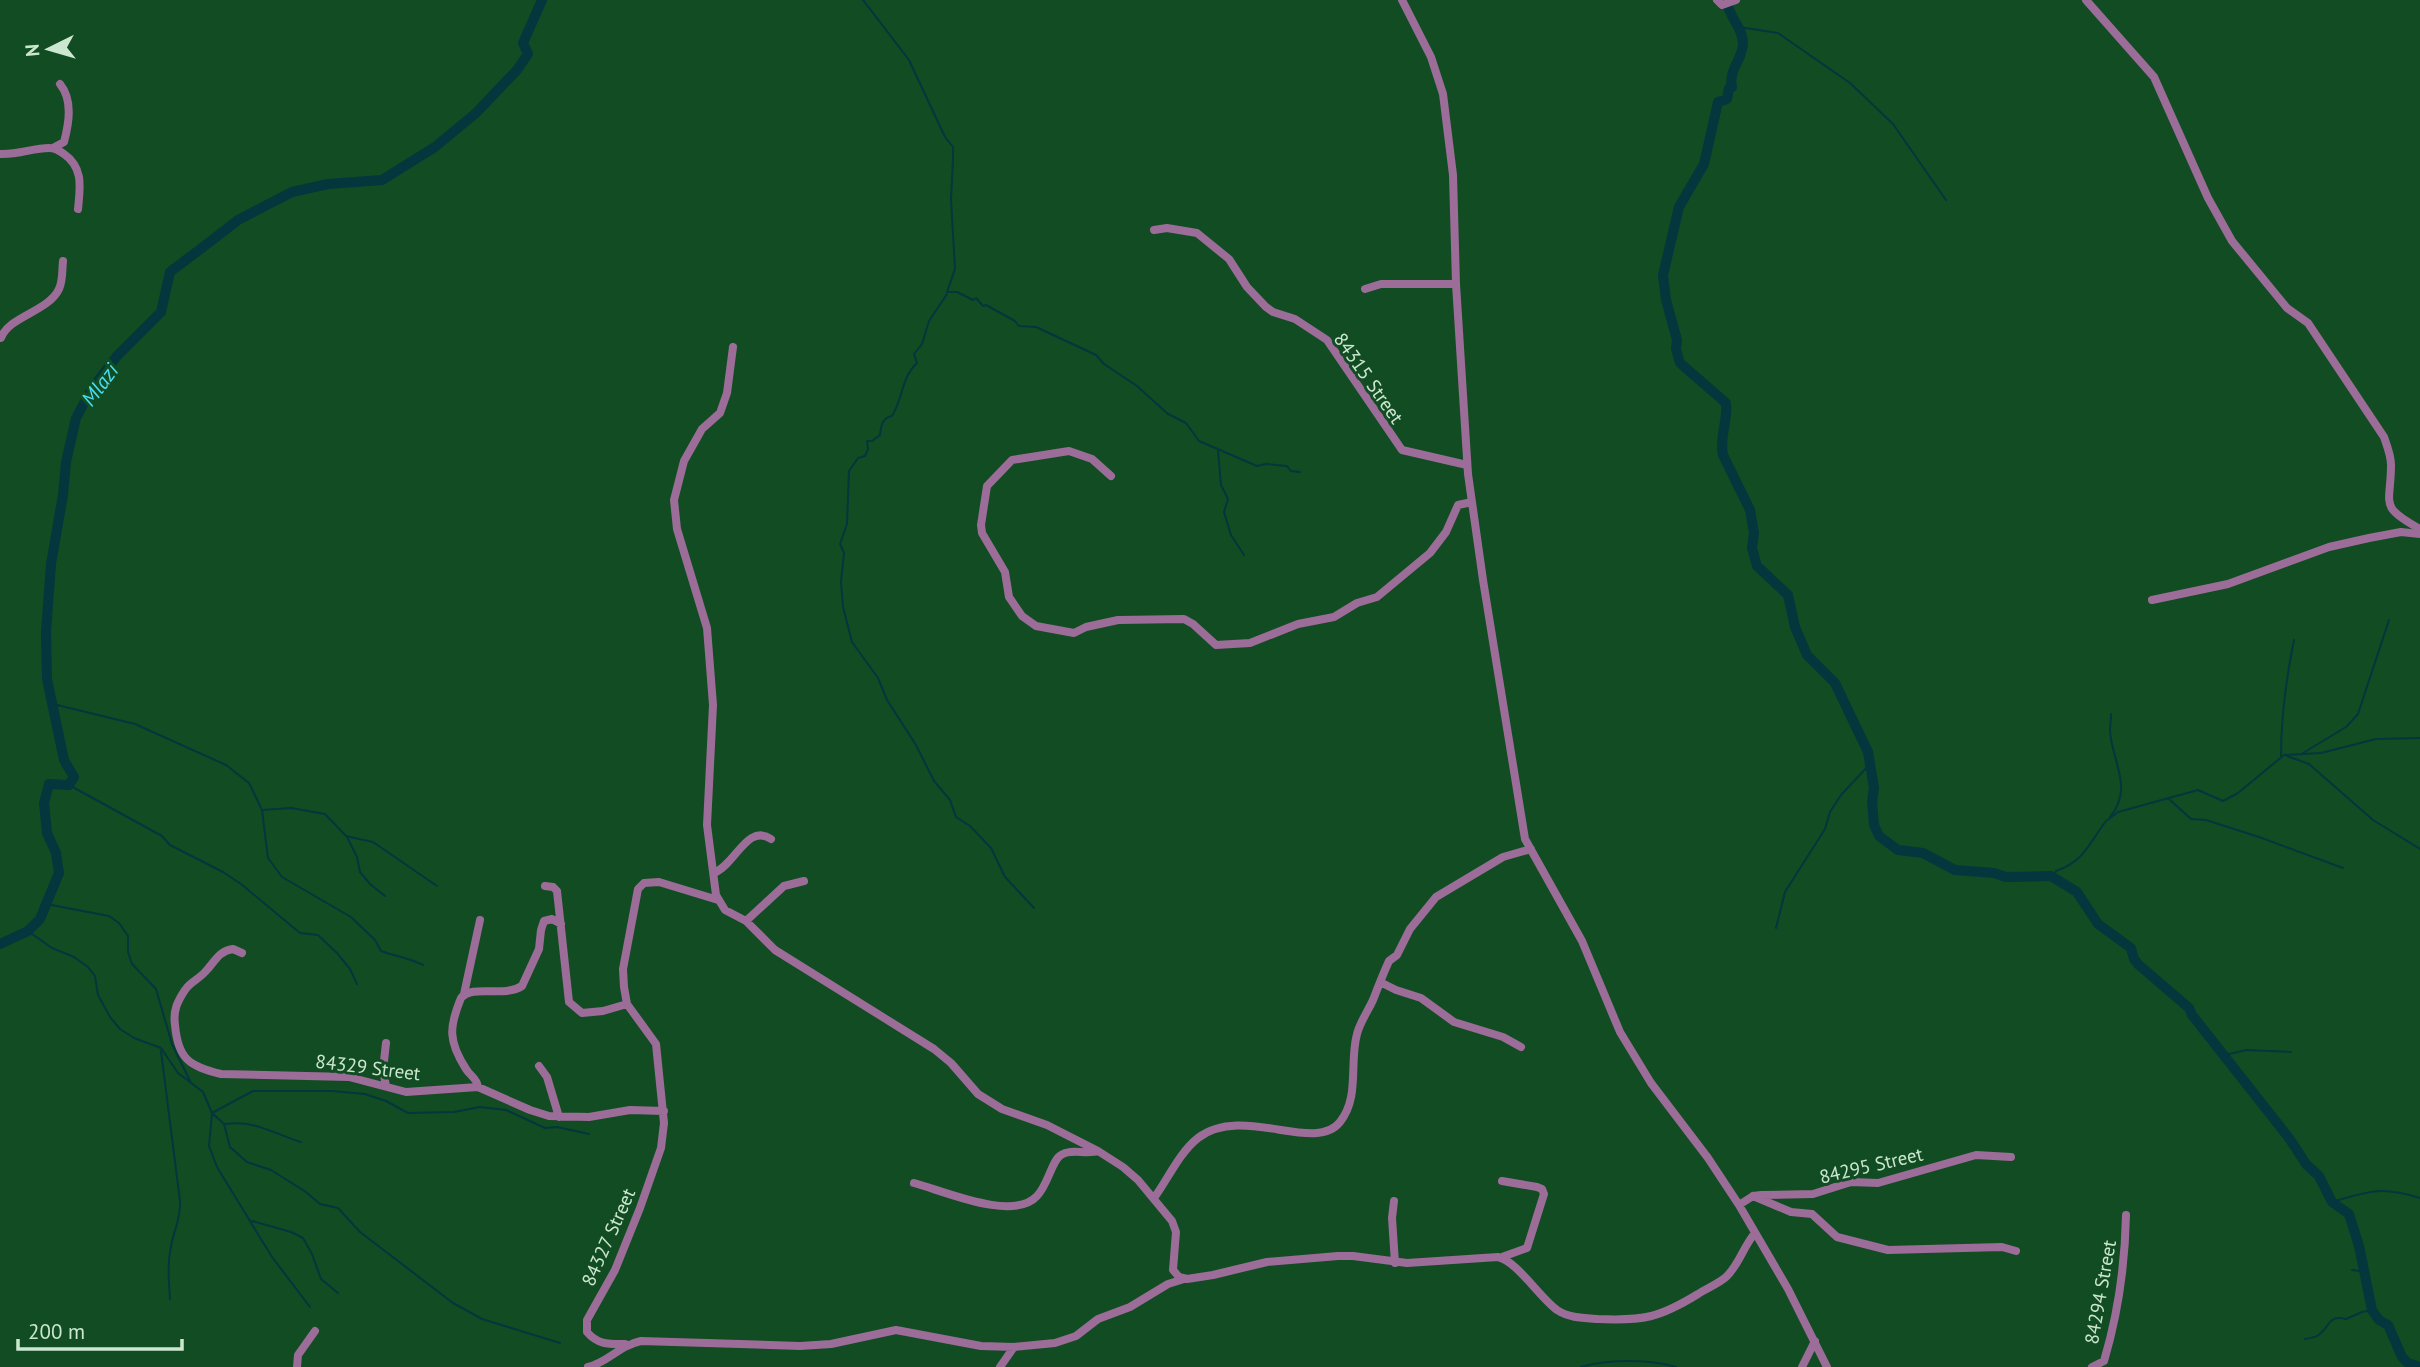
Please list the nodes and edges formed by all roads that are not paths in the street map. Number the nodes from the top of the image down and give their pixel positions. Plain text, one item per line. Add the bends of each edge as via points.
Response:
1 (1402, 0) edge
2 (1717, 0) edge
3 (1736, 0) edge
4 (2086, 0) edge
5 (60, 84) dead end
6 (53, 148) junction
7 (0, 153) edge
8 (78, 209) dead end
9 (1154, 230) dead end
10 (63, 261) dead end
11 (1456, 284) junction
12 (1365, 289) dead end
13 (0, 337) edge
14 (0, 346) edge
15 (733, 346) dead end
16 (1467, 465) junction
17 (1111, 476) dead end
18 (1472, 502) junction
19 (2420, 531) edge
20 (2152, 600) dead end
21 (771, 839) dead end
22 (1531, 849) junction
23 (714, 873) junction
24 (804, 881) dead end
25 (545, 886) dead end
26 (718, 900) junction
27 (480, 920) dead end
28 (746, 921) junction
29 (561, 924) junction
30 (242, 953) dead end
31 (1380, 982) junction
32 (464, 993) junction
33 (627, 1004) junction
34 (386, 1043) dead end
35 (1521, 1047) dead end
36 (539, 1066) dead end
37 (386, 1086) junction
38 (478, 1087) junction
39 (664, 1111) junction
40 (559, 1116) junction
41 (1098, 1152) junction
42 (2011, 1157) dead end
43 (1502, 1181) dead end
44 (914, 1183) dead end
45 (1753, 1196) junction
46 (1154, 1198) junction
47 (1394, 1201) dead end
48 (1739, 1205) junction
49 (2126, 1215) dead end
50 (1755, 1233) junction
51 (2016, 1251) dead end
52 (1502, 1258) junction
53 (1395, 1263) junction
54 (1187, 1279) junction
55 (315, 1331) dead end
56 (1815, 1341) junction
57 (625, 1344) junction
58 (1014, 1347) junction
59 (297, 1367) edge
60 (588, 1367) edge
61 (1000, 1367) edge
62 (1802, 1367) edge
63 (1827, 1367) edge
64 (2092, 1367) edge

1 - 11 street via 1431,57 1443,94 1453,175
2 - 3 street via 1722,5
4 - 19 street via 2154,78 2232,241 2287,308 2308,323 2384,437 2390,454 2390,506
5 - 6 street via 68,95 69,111 64,142
6 - 7 street
6 - 8 street via 77,167
9 - 16 street, 84315 Street via 1198,233 1229,259 1266,307 1327,340 1402,450
10 - 13 street via 57,292 7,327
11 - 12 street via 1381,284
11 - 16 street
13 - 14 street
15 - 23 street via 720,413 702,429 684,461 674,500 677,529 707,628 713,705 707,825
16 - 18 street
17 - 18 street via 1092,458 1069,451 1012,460 987,485 981,525 984,539 1005,572 1014,607 1036,626 1074,633 1118,620 1184,619 1216,645 1250,643 1298,624 1334,617 1381,594 1435,547 1458,505
18 - 22 street via 1522,825
19 - 20 street via 2329,547 2228,584
21 - 23 street via 757,834
22 - 31 street via 1503,857 1436,897 1410,929
22 - 48 street via 1588,954 1625,1042
23 - 26 street
24 - 28 street via 785,886
25 - 29 street via 557,891
26 - 28 street via 725,910
26 - 33 street via 659,882 641,885 623,969
27 - 32 street
28 - 41 street via 775,950 934,1049 978,1094
29 - 32 street via 552,919 544,922 539,949 522,986 500,993
29 - 33 street via 572,1006 589,1013
30 - 37 street, 84329 Street via 225,951 188,985 174,1009 175,1038 185,1059 221,1074 349,1077
31 - 35 street via 1421,998 1454,1022
31 - 46 street via 1357,1033 1352,1096 1338,1125 1321,1134 1254,1124 1209,1132 1191,1144
32 - 38 street via 450,1032
33 - 39 street via 656,1044
34 - 37 street
36 - 40 street
37 - 38 street, 84329 Street via 405,1091
38 - 40 street, 84329 Street via 530,1110
39 - 40 street, 84329 Street
39 - 57 street, 84327 Street via 661,1148 640,1208 615,1270 587,1320 593,1340
41 - 44 street via 1060,1155 1035,1199 1009,1207
41 - 46 street via 1123,1167
42 - 45 street, 84295 Street via 1976,1155 1878,1183 1852,1182 1813,1194
43 - 52 street via 1537,1186 1544,1194 1527,1248
45 - 48 street
45 - 51 street via 1783,1210 1812,1214 1838,1237 1888,1250 2002,1247
46 - 54 street via 1176,1232 1175,1274
47 - 53 street
48 - 50 street
49 - 64 street, 84294 Street via 2114,1322 2104,1361
50 - 52 street via 1722,1280 1670,1311 1646,1318 1586,1318 1562,1313
50 - 56 street
52 - 53 street
53 - 54 street via 1338,1256 1267,1262
54 - 58 street via 1098,1319 1071,1338
55 - 59 street via 298,1355
56 - 62 street
56 - 63 street
57 - 58 street via 800,1346 896,1330
57 - 60 street
58 - 61 street

